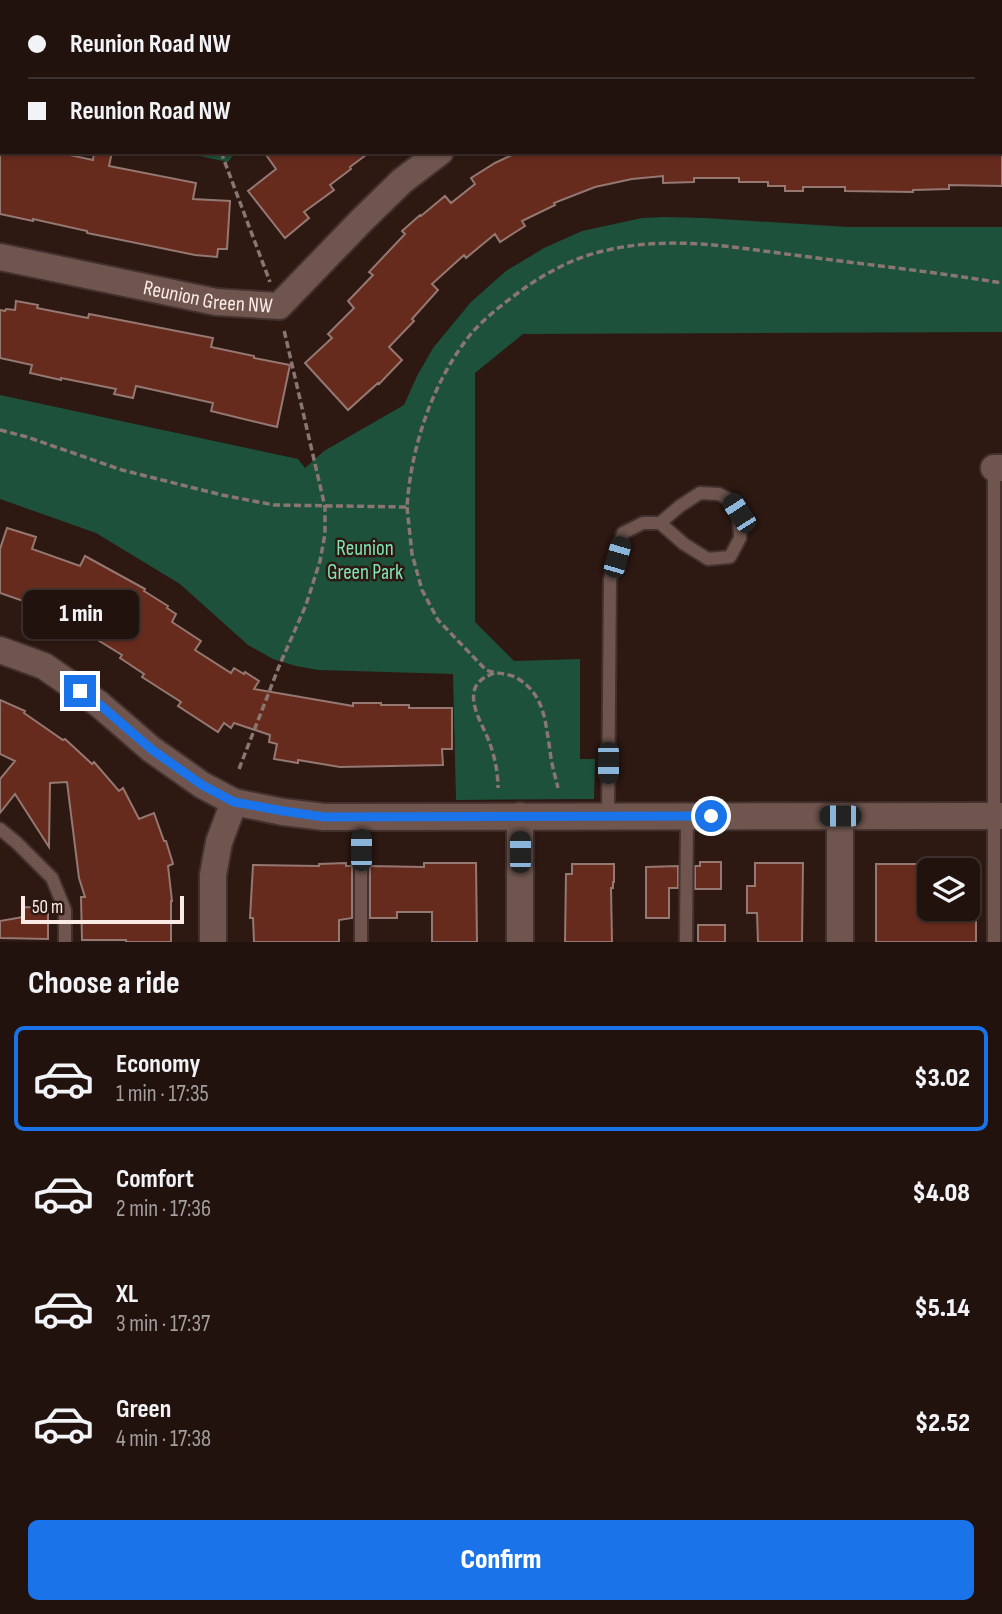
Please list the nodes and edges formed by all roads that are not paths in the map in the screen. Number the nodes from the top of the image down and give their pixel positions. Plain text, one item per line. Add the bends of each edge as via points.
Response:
1 (437, 154) edge
2 (0, 257) edge
3 (998, 468) edge
4 (660, 523) junction
5 (0, 650) edge
6 (234, 802) junction
7 (361, 816) junction
8 (520, 816) junction
9 (608, 816) junction
10 (687, 816) junction
11 (840, 816) junction
12 (998, 816) edge
13 (0, 829) edge
14 (65, 942) edge
15 (213, 942) edge
16 (361, 942) edge
17 (520, 942) edge
18 (686, 942) edge
19 (840, 942) edge
20 (994, 942) edge

1 - 2 street, Reunion Green NW via 402,181 279,306 216,302
3 - 12 lane
4 - 4 lane via 708,559 730,557 740,538 739,513 719,494 700,494
4 - 9 lane via 643,523 623,533 610,580
5 - 6 street via 44,666 99,704 151,749
6 - 7 street via 324,817
6 - 15 street via 213,875
7 - 8 street
7 - 16 lane
8 - 9 street
8 - 17 street
9 - 10 street
10 - 11 street
10 - 18 lane
11 - 12 street
11 - 19 street
12 - 20 lane
13 - 14 lane via 52,878 65,910

